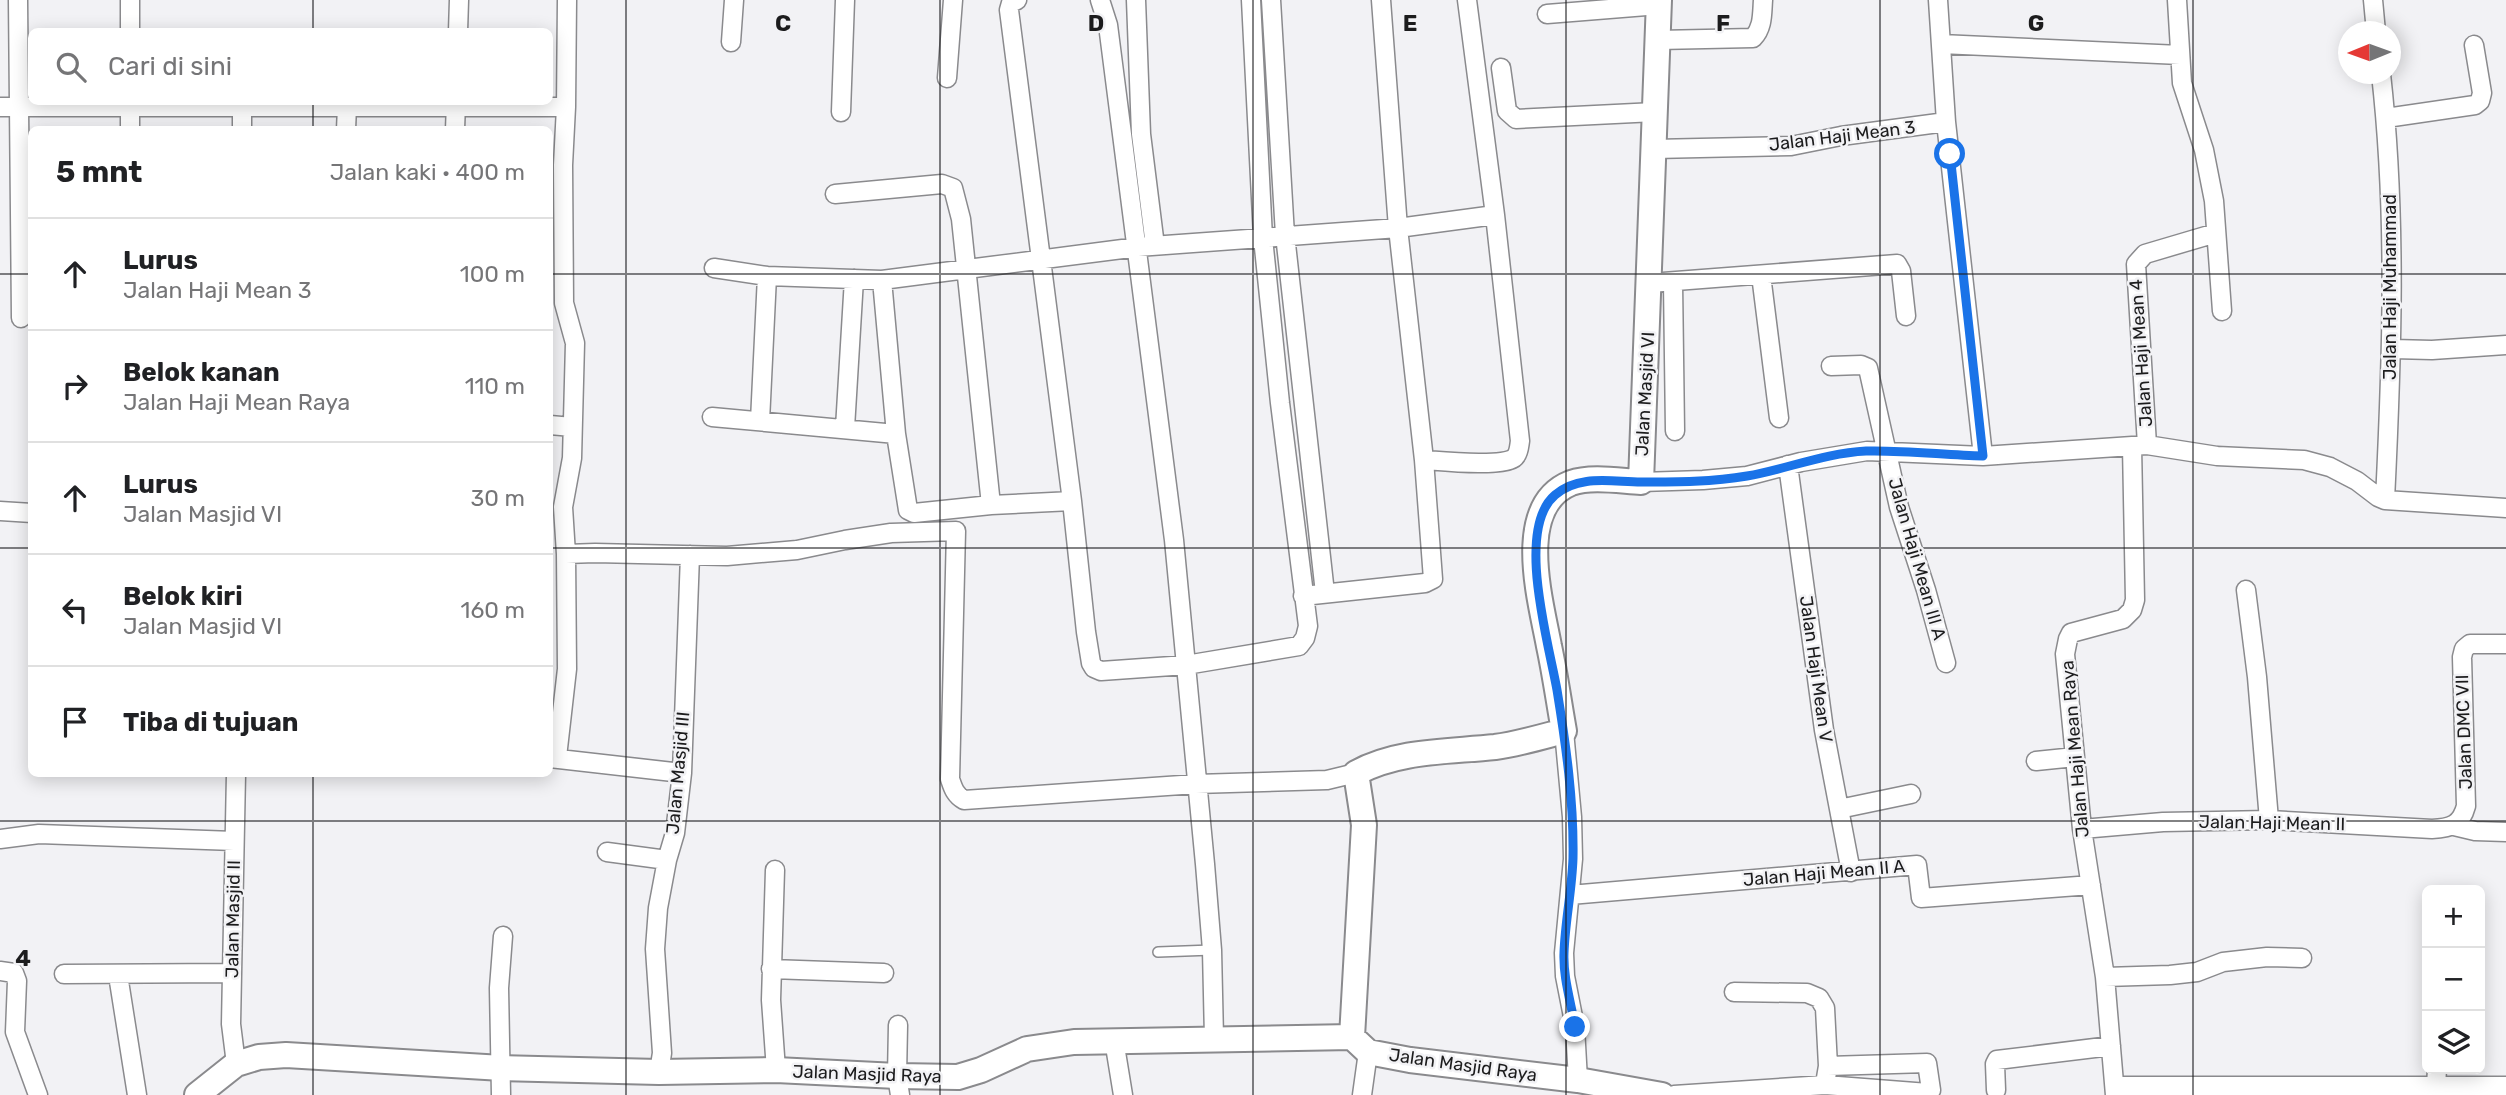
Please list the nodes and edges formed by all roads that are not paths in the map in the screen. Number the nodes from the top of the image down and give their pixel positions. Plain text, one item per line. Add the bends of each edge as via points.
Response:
1 (18, 0) edge
2 (130, 0) edge
3 (459, 0) edge
4 (567, 0) edge
5 (734, 0) edge
6 (845, 0) edge
7 (953, 0) edge
8 (1017, 0) edge
9 (1100, 0) edge
10 (1136, 0) edge
11 (1251, 0) edge
12 (1271, 0) edge
13 (1381, 0) edge
14 (1467, 0) edge
15 (1763, 0) edge
16 (1938, 0) edge
17 (2177, 0) edge
18 (2373, 0) edge
19 (1659, 3) edge
20 (1547, 15) dead end
21 (2375, 21) edge
22 (130, 28) edge
23 (458, 28) edge
24 (1658, 40) junction
25 (731, 43) dead end
26 (1941, 44) junction
27 (2474, 45) dead end
28 (2180, 55) junction
29 (1501, 68) dead end
30 (947, 78) dead end
31 (2382, 84) edge
32 (90, 105) edge
33 (130, 105) edge
34 (186, 105) edge
35 (276, 105) edge
36 (328, 105) edge
37 (402, 105) edge
38 (456, 105) edge
39 (493, 105) edge
40 (242, 106) junction
41 (347, 106) junction
42 (9, 107) edge
43 (566, 107) junction
44 (1655, 112) junction
45 (841, 113) dead end
46 (2386, 118) junction
47 (1946, 122) junction
48 (130, 126) edge
49 (242, 126) edge
50 (346, 126) edge
51 (455, 126) edge
52 (1654, 149) junction
53 (835, 194) dead end
54 (1495, 215) junction
55 (1398, 228) junction
56 (2216, 233) junction
57 (1285, 235) junction
58 (1263, 238) junction
59 (1146, 247) junction
60 (1041, 258) junction
61 (715, 268) dead end
62 (965, 270) junction
63 (1761, 275) junction
64 (767, 276) junction
65 (854, 279) junction
66 (882, 280) junction
67 (1661, 283) junction
68 (2222, 311) dead end
69 (1906, 316) dead end
70 (21, 318) dead end
71 (2506, 345) edge
72 (2393, 349) junction
73 (1831, 366) dead end
74 (712, 417) dead end
75 (1779, 418) dead end
76 (761, 421) junction
77 (553, 425) edge
78 (572, 427) junction
79 (845, 428) junction
80 (1675, 431) dead end
81 (896, 434) junction
82 (2139, 446) junction
83 (1889, 452) junction
84 (1983, 456) junction
85 (1424, 460) junction
86 (1788, 465) junction
87 (1641, 482) junction
88 (2385, 500) junction
89 (1072, 501) junction
90 (991, 505) junction
91 (556, 507) edge
92 (2506, 508) edge
93 (0, 511) edge
94 (28, 513) edge
95 (566, 554) junction
96 (690, 555) junction
97 (2246, 590) dead end
98 (1325, 593) junction
99 (1303, 596) junction
100 (2506, 644) edge
101 (1947, 663) dead end
102 (1186, 664) junction
103 (1564, 731) junction
104 (2075, 757) junction
105 (553, 758) edge
106 (2036, 761) dead end
107 (682, 773) junction
108 (1356, 773) junction
109 (236, 777) edge
110 (1196, 784) junction
111 (1911, 794) dead end
112 (1839, 809) junction
113 (2270, 820) junction
114 (2457, 824) junction
115 (2082, 829) junction
116 (2506, 832) edge
117 (0, 838) edge
118 (234, 841) junction
119 (607, 852) dead end
120 (667, 860) junction
121 (775, 870) dead end
122 (1851, 872) junction
123 (2091, 885) junction
124 (1570, 895) junction
125 (503, 936) dead end
126 (1212, 950) junction
127 (1158, 952) dead end
128 (2302, 958) dead end
129 (771, 969) junction
130 (0, 971) edge
131 (884, 973) dead end
132 (64, 974) dead end
133 (231, 974) junction
134 (118, 975) junction
135 (2105, 977) junction
136 (1734, 992) dead end
137 (898, 1025) dead end
138 (1214, 1038) junction
139 (1114, 1040) junction
140 (1360, 1044) junction
141 (2111, 1046) junction
142 (236, 1064) junction
143 (1828, 1066) junction
144 (502, 1068) junction
145 (776, 1070) junction
146 (659, 1072) junction
147 (2437, 1077) edge
148 (1578, 1080) junction
149 (1825, 1085) junction
150 (899, 1086) edge
151 (2506, 1086) edge
152 (1996, 1090) dead end
153 (2115, 1091) edge
154 (38, 1095) edge
155 (137, 1095) edge
156 (197, 1095) edge
157 (501, 1095) edge
158 (1123, 1095) edge
159 (1362, 1095) edge
160 (1662, 1095) edge
161 (1674, 1095) edge

1 - 42 street
2 - 22 street
3 - 23 street
4 - 43 street
5 - 25 street
6 - 45 street
7 - 30 street
8 - 60 street via 1009,10
9 - 59 street
10 - 59 street
11 - 58 street
12 - 57 street
13 - 55 street
14 - 54 street
15 - 24 street via 1759,32 1753,38
16 - 26 street
17 - 28 street
18 - 21 street
19 - 20 street
19 - 24 street, Jalan Masjid VI
24 - 44 street, Jalan Masjid VI
26 - 28 street
26 - 47 street
27 - 46 street via 2480,101
28 - 56 street via 2182,83 2204,150
29 - 44 street via 1507,111 1516,119
31 - 46 street, Jalan Haji Muhammad
32 - 42 street
33 - 48 street
34 - 40 street
35 - 40 street
36 - 41 street
37 - 41 street
38 - 51 street
39 - 43 street
40 - 49 street
41 - 50 street
42 - 70 street
43 - 78 street via 564,303 575,344
44 - 52 street, Jalan Masjid VI
46 - 72 street, Jalan Haji Muhammad
47 - 52 street, Jalan Haji Mean 3 via 1791,146
47 - 84 street
52 - 67 street, Jalan Masjid VI
53 - 62 street via 950,186 961,219
54 - 55 street
54 - 85 street via 1519,449 1509,461
55 - 57 street
55 - 85 street
56 - 68 street
56 - 82 street, Jalan Haji Mean 4 via 2146,254 2136,264
57 - 58 street
57 - 98 street
58 - 59 street
58 - 99 street
59 - 60 street
59 - 102 street
60 - 62 street
60 - 89 street
61 - 64 street
62 - 66 street
62 - 90 street
63 - 67 street
63 - 69 street via 1896,264 1901,271
63 - 75 street
64 - 65 street
64 - 76 street
65 - 66 street
65 - 79 street
66 - 81 street
67 - 80 street
67 - 87 street, Jalan Masjid VI
71 - 72 street
72 - 88 street, Jalan Haji Muhammad
73 - 83 street, Jalan Haji Mean III A via 1868,368
74 - 76 street
76 - 79 street
77 - 78 street
78 - 91 street via 572,458
79 - 81 street
81 - 90 street via 908,510
82 - 84 street
82 - 88 street via 2304,460 2330,467
82 - 104 street, Jalan Haji Mean Raya via 2132,610 2123,619 2071,632 2068,639 2065,654
83 - 84 street
83 - 86 street via 1840,454
83 - 101 street, Jalan Haji Mean III A via 1899,507
85 - 98 street via 1433,579
86 - 87 street via 1747,476
86 - 112 street, Jalan Haji Mean V
87 - 103 street, Jalan Masjid VI via 1572,483 1542,511 1535,555
88 - 92 street
89 - 90 street
89 - 102 street via 1094,668
91 - 95 street
93 - 94 street
95 - 96 street
95 - 105 street via 568,669
96 - 107 street, Jalan Masjid III
96 - 110 street via 797,550 891,533 956,531 949,745 950,779 958,797
97 - 113 street
98 - 99 street
99 - 102 street via 1308,626 1298,646
100 - 114 street, Jalan DMC VII via 2470,644 2464,649 2466,806
102 - 110 street
103 - 108 street via 1499,747 1376,762
103 - 124 street, Jalan Masjid VI via 1572,817
104 - 106 street
104 - 115 street, Jalan Haji Mean Raya
105 - 107 street
107 - 120 street, Jalan Masjid III
108 - 110 street via 1327,780
108 - 140 street via 1364,825
109 - 118 street, Jalan Masjid II
110 - 126 street
111 - 112 street
112 - 122 street, Jalan Haji Mean V
113 - 114 street, Jalan Haji Mean II via 2432,829
113 - 115 street, Jalan Haji Mean II
114 - 116 street, Jalan Haji Mean II via 2475,831
115 - 123 street, Jalan Haji Mean Raya
117 - 118 street via 39,834
118 - 133 street, Jalan Masjid II
119 - 120 street
120 - 146 street, Jalan Masjid III via 655,949
121 - 129 street
122 - 123 street, Jalan Haji Mean II A via 1917,865 1921,898
122 - 124 street, Jalan Haji Mean II A
123 - 135 street, Jalan Haji Mean Raya
124 - 148 street, Jalan Masjid VI via 1564,953
125 - 144 street via 499,988
126 - 127 lane
126 - 138 street
128 - 135 street via 2267,957 2223,962 2197,972
129 - 131 street
129 - 145 street
130 - 154 street via 14,973 17,981 15,1032
132 - 134 street
133 - 134 street
133 - 142 street, Jalan Masjid II
134 - 155 street
135 - 141 street, Jalan Haji Mean Raya
136 - 143 street via 1807,993 1819,998 1825,1008
137 - 150 street
138 - 139 street, Jalan Masjid Raya
138 - 140 street, Jalan Masjid Raya
139 - 150 street, Jalan Masjid Raya via 1027,1049 958,1077
139 - 158 street
140 - 148 street, Jalan Masjid Raya via 1410,1060
140 - 159 street
141 - 152 street via 1997,1060
141 - 153 street, Jalan Haji Mean Raya
142 - 144 street, Jalan Masjid Raya via 286,1055
142 - 156 street, Jalan Masjid Raya
143 - 149 street
143 - 149 street via 1927,1063 1931,1090
144 - 146 street, Jalan Masjid Raya
144 - 157 street
145 - 146 street, Jalan Masjid Raya
145 - 150 street, Jalan Masjid Raya
147 - 151 street
147 - 153 street
148 - 160 street, Jalan Masjid Raya
149 - 161 street

